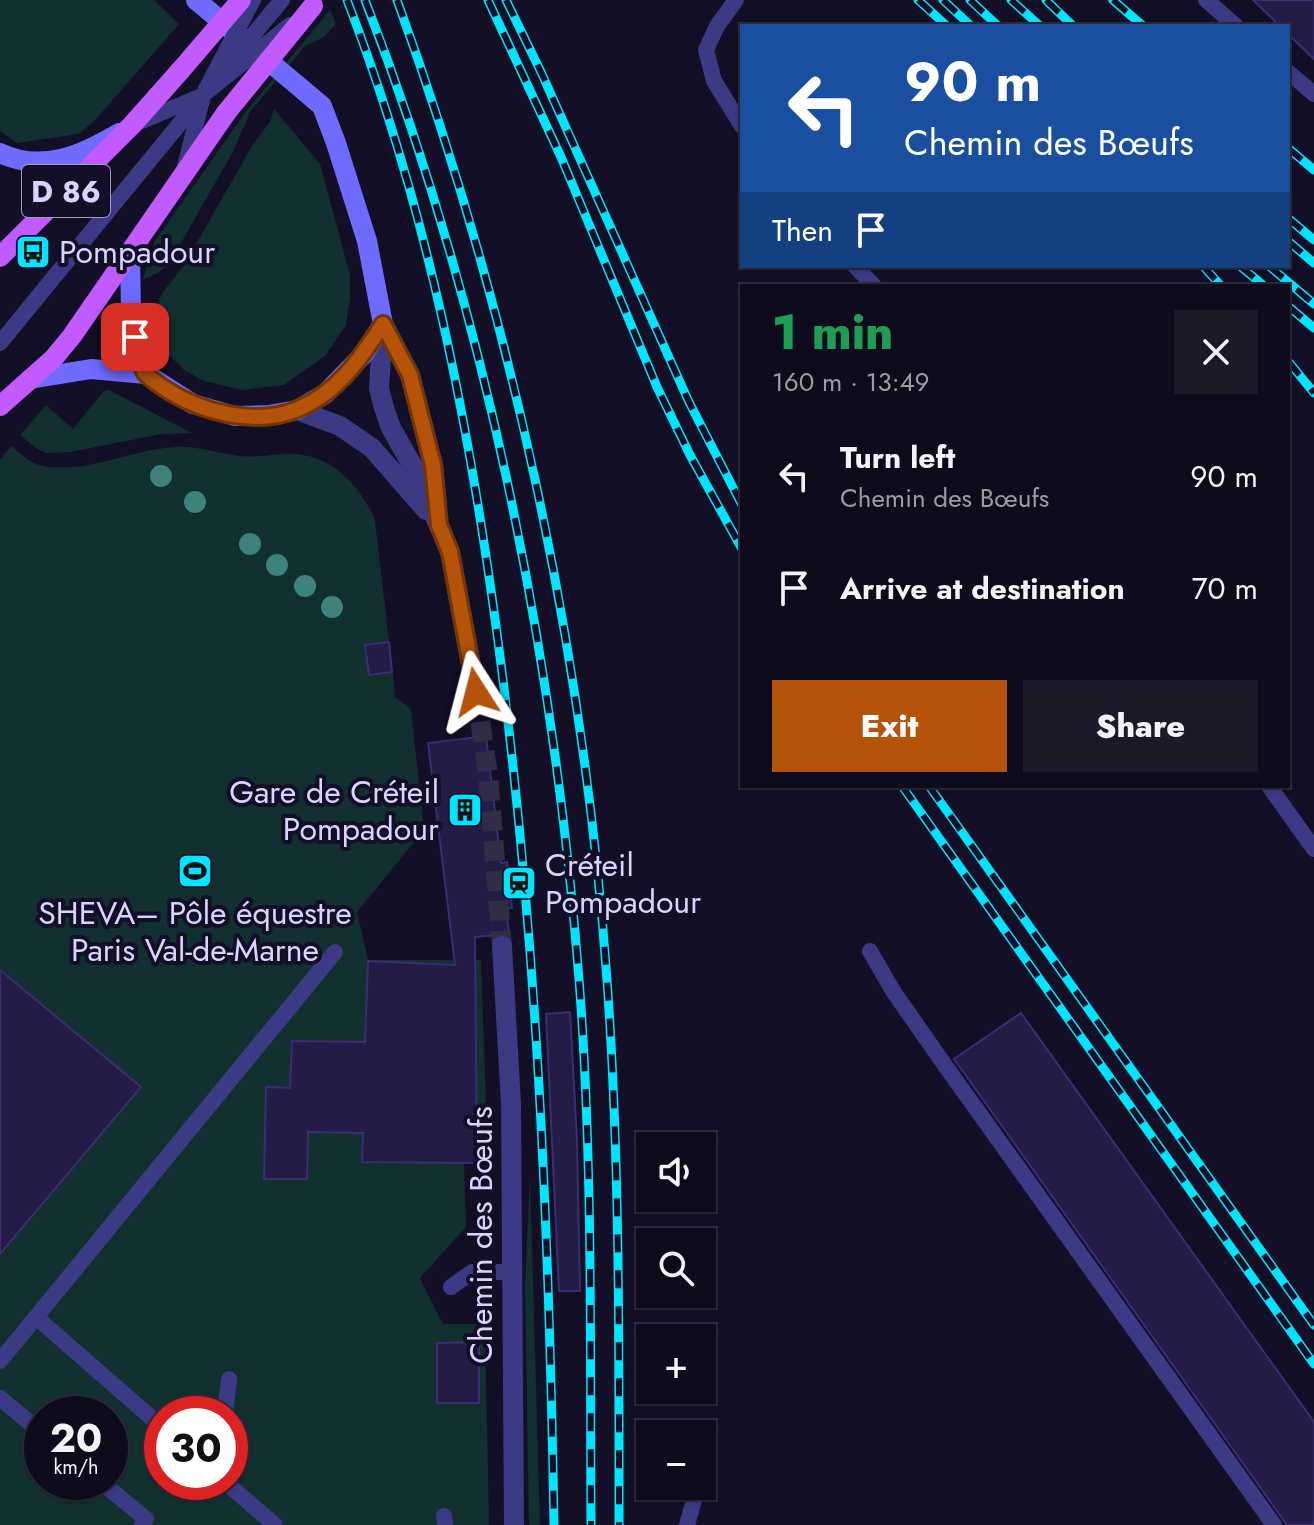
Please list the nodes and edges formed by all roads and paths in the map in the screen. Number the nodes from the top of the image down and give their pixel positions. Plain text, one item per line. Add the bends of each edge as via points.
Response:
1 (196, 0) edge
2 (241, 0) edge
3 (253, 0) edge
4 (282, 0) edge
5 (736, 0) edge
6 (1206, 0) edge
7 (316, 3) edge
8 (1234, 24) edge
9 (1290, 74) edge
10 (204, 94) junction
11 (1314, 94) edge
12 (740, 123) edge
13 (132, 125) junction
14 (0, 153) edge
15 (182, 177) junction
16 (130, 254) junction
17 (0, 257) edge
18 (857, 268) edge
19 (872, 284) edge
20 (383, 324) junction
21 (0, 343) edge
22 (146, 374) junction
23 (30, 379) junction
24 (0, 406) edge
25 (297, 410) junction
26 (439, 525) junction
27 (476, 692) tunnel mouth
28 (1270, 788) edge
29 (1314, 849) edge
30 (502, 946) tunnel mouth
31 (870, 951) dead end
32 (335, 952) dead end
33 (512, 1272) junction
34 (451, 1287) dead end
35 (37, 1318) junction
36 (0, 1361) edge
37 (229, 1379) dead end
38 (227, 1396) edge
39 (0, 1398) edge
40 (144, 1411) edge
41 (24, 1418) edge
42 (123, 1500) edge
43 (246, 1500) edge
44 (694, 1500) edge
45 (142, 1525) edge
46 (275, 1525) edge
47 (514, 1525) edge
48 (687, 1525) edge
49 (1274, 1525) edge

1 - 20 street via 322,106 367,241
2 - 13 main road, D 86, bridge
3 - 10 lane, bridge
4 - 10 lane, bridge
5 - 12 lane via 706,50 714,81
6 - 8 lane
7 - 10 lane, bridge
7 - 15 main road, D 86, bridge via 226,113
9 - 11 lane
10 - 13 lane
10 - 15 lane
10 - 21 lane
13 - 14 street via 83,154 48,161 16,160
13 - 17 main road, D 86
15 - 16 main road, D 86
16 - 22 street via 131,313
16 - 23 main road, D 86 via 72,336
18 - 19 lane
20 - 25 street via 342,378
20 - 26 street via 410,375 433,465
20 - 26 street via 379,388 384,408
22 - 23 street via 91,369
22 - 25 street via 193,404 235,416
23 - 24 main road, D 86
25 - 26 street via 340,426 372,448
26 - 27 street via 450,552
28 - 29 lane
30 - 33 street, Chemin des Bœufs via 511,1104
31 - 49 lane via 944,1064
32 - 35 lane
33 - 34 lane via 472,1272
33 - 47 street, Chemin des Bœufs
35 - 36 lane
35 - 40 lane
37 - 38 lane
39 - 41 lane
42 - 45 lane via 146,1519
43 - 46 lane
44 - 48 lane

